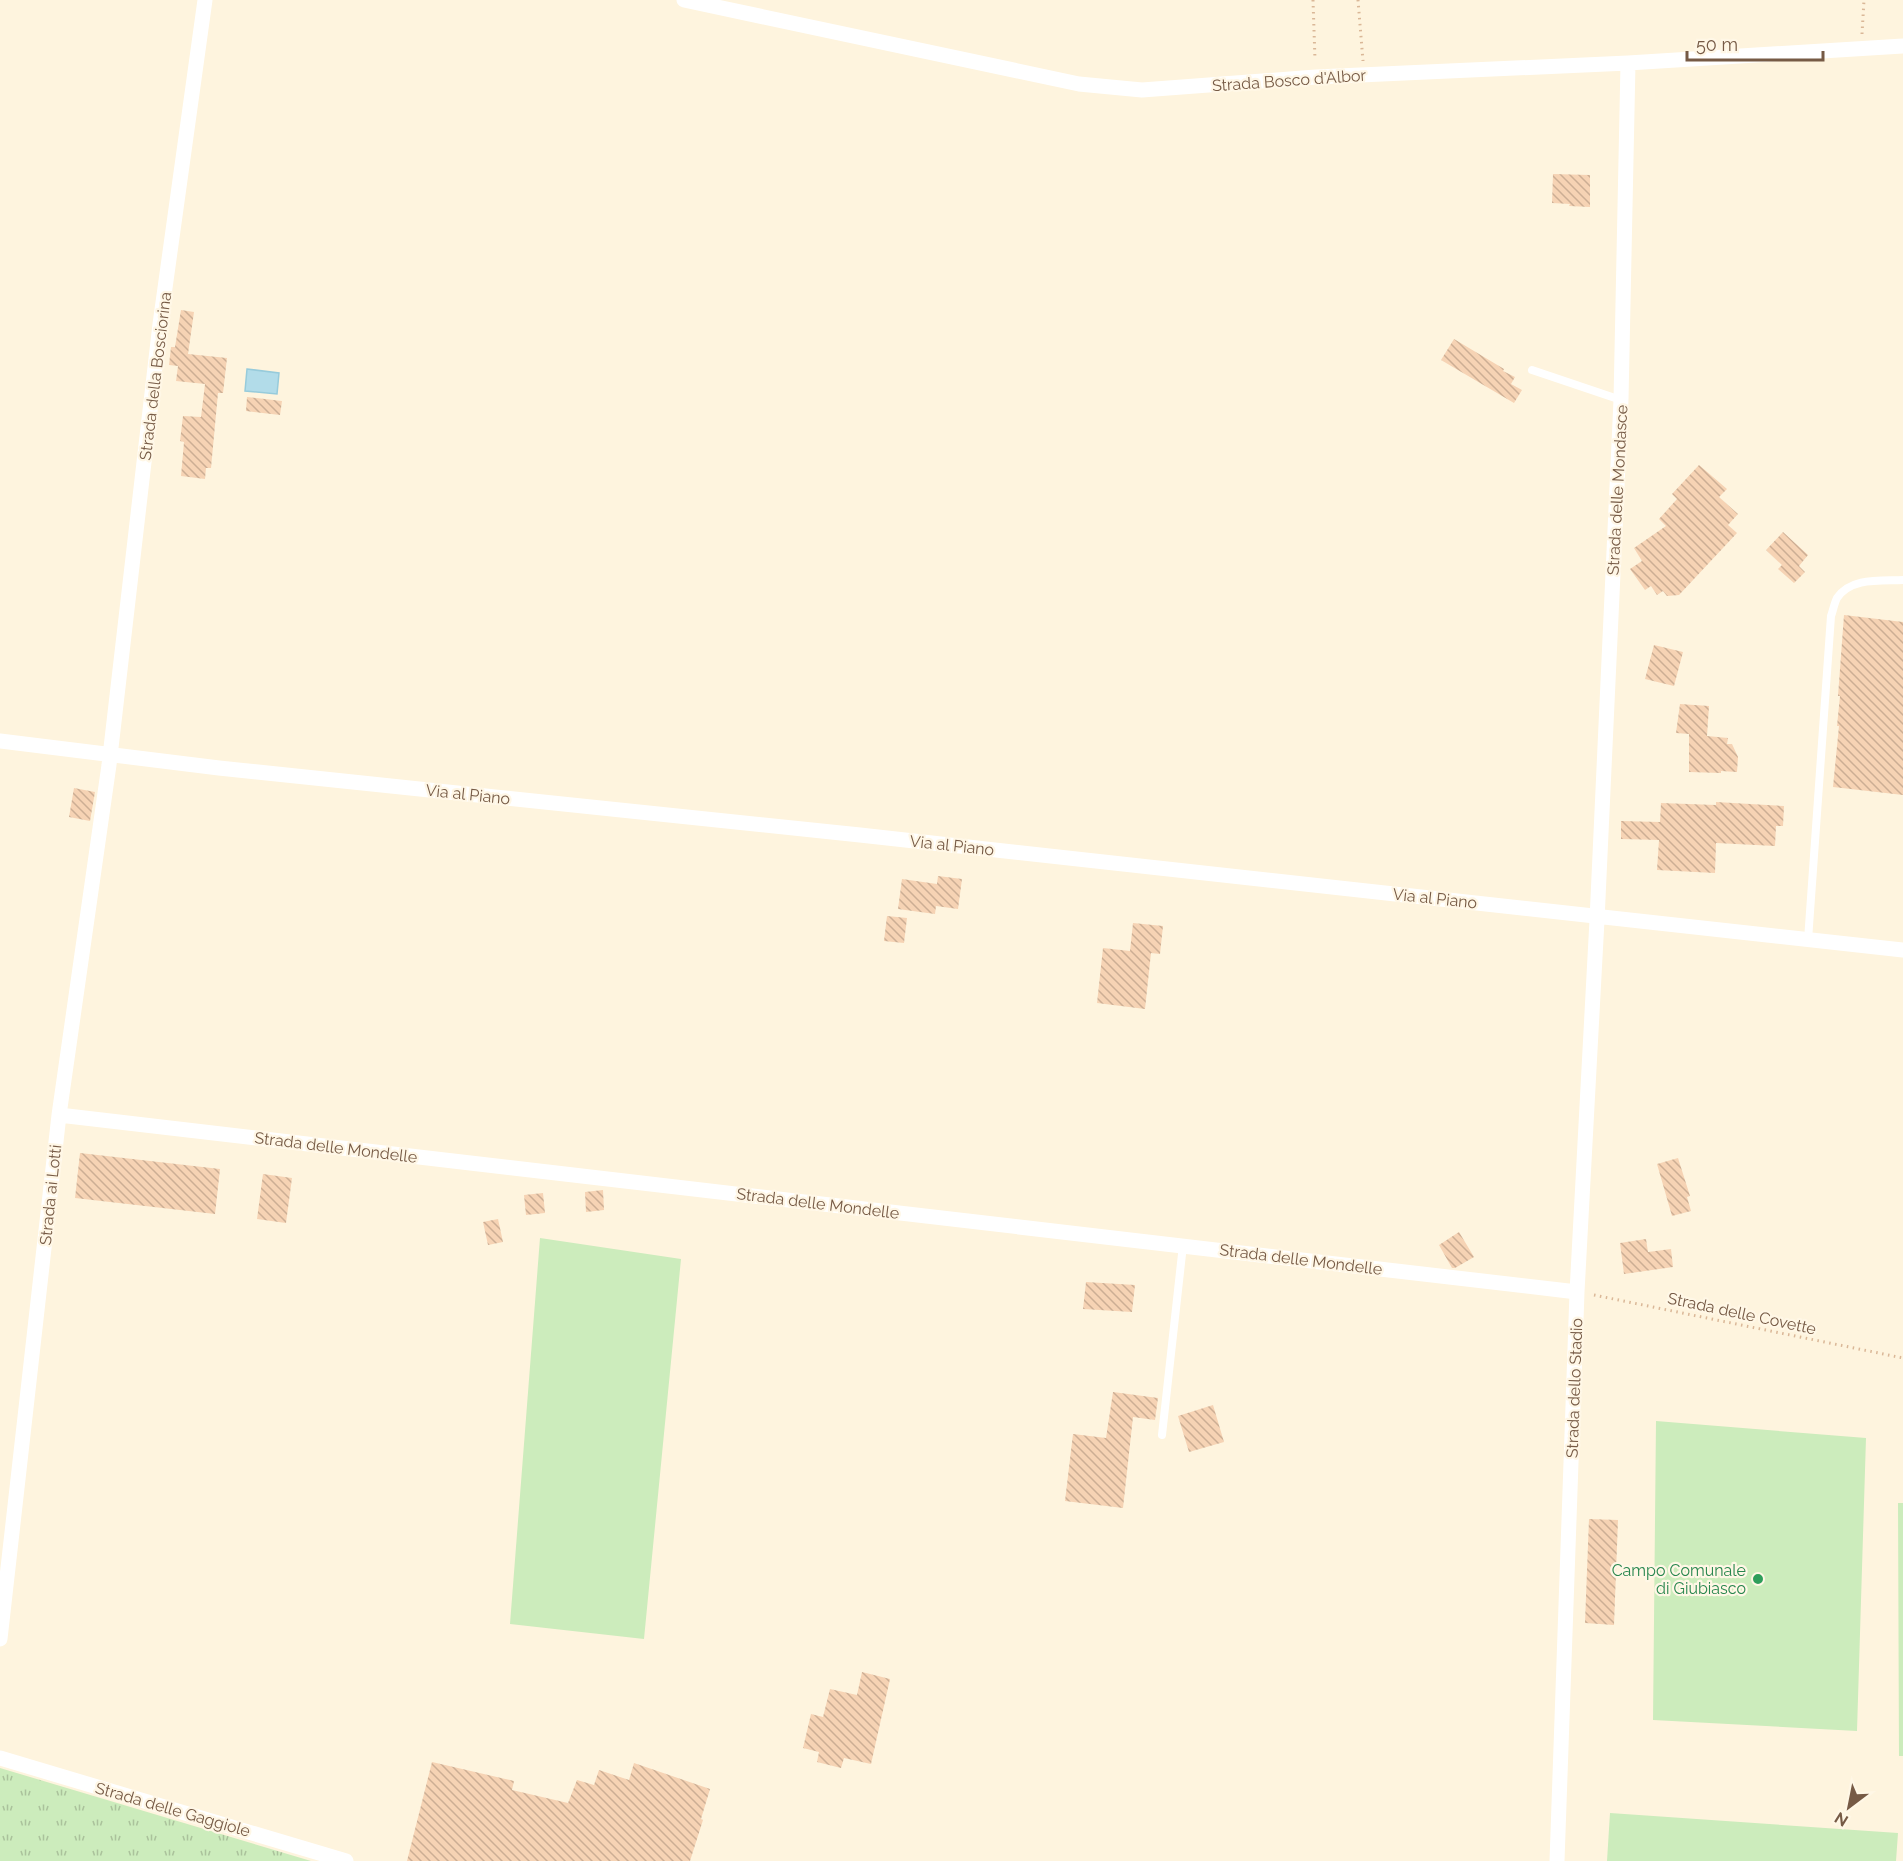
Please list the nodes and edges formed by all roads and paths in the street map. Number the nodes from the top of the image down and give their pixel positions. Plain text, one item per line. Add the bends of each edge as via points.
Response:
1 (205, 0) edge
2 (684, 0) edge
3 (1313, 0) edge
4 (1358, 0) edge
5 (1864, 0) edge
6 (1903, 46) edge
7 (1862, 48) junction
8 (1628, 63) junction
9 (1364, 74) junction
10 (1316, 77) junction
11 (1532, 370) dead end
12 (1621, 400) junction
13 (1903, 580) edge
14 (0, 741) edge
15 (110, 753) junction
16 (1597, 916) junction
17 (1808, 939) junction
18 (1903, 950) edge
19 (59, 1115) junction
20 (1183, 1245) junction
21 (1577, 1292) junction
22 (1903, 1358) edge
23 (1162, 1435) dead end
24 (0, 1639) edge
25 (0, 1758) edge
26 (346, 1861) edge
27 (1557, 1861) edge

1 - 15 street, Strada della Bosciorina via 160,324
2 - 10 street, Strada Bosco d'Albor via 1114,88 1142,90
3 - 10 path
4 - 9 path
5 - 7 path
6 - 7 street, Strada Bosco d'Albor
7 - 8 street, Strada Bosco d'Albor
8 - 9 street, Strada Bosco d'Albor
8 - 12 street, Strada delle Mondasce
9 - 10 street, Strada Bosco d'Albor
11 - 12 lane
12 - 16 street, Strada delle Mondasce
13 - 17 lane via 1856,583 1837,599 1831,616
14 - 15 street, Via al Piano
15 - 16 street, Via al Piano
15 - 19 street, Strada ai Lotti
16 - 17 street, Via al Piano
16 - 21 street, Strada dello Stadio
17 - 18 street, Via al Piano
19 - 20 street, Strada delle Mondelle
19 - 24 street, Strada ai Lotti
20 - 21 street, Strada delle Mondelle
20 - 23 lane
21 - 22 path, Strada delle Covette
21 - 27 street, Strada dello Stadio
25 - 26 street, Strada delle Gaggiole

